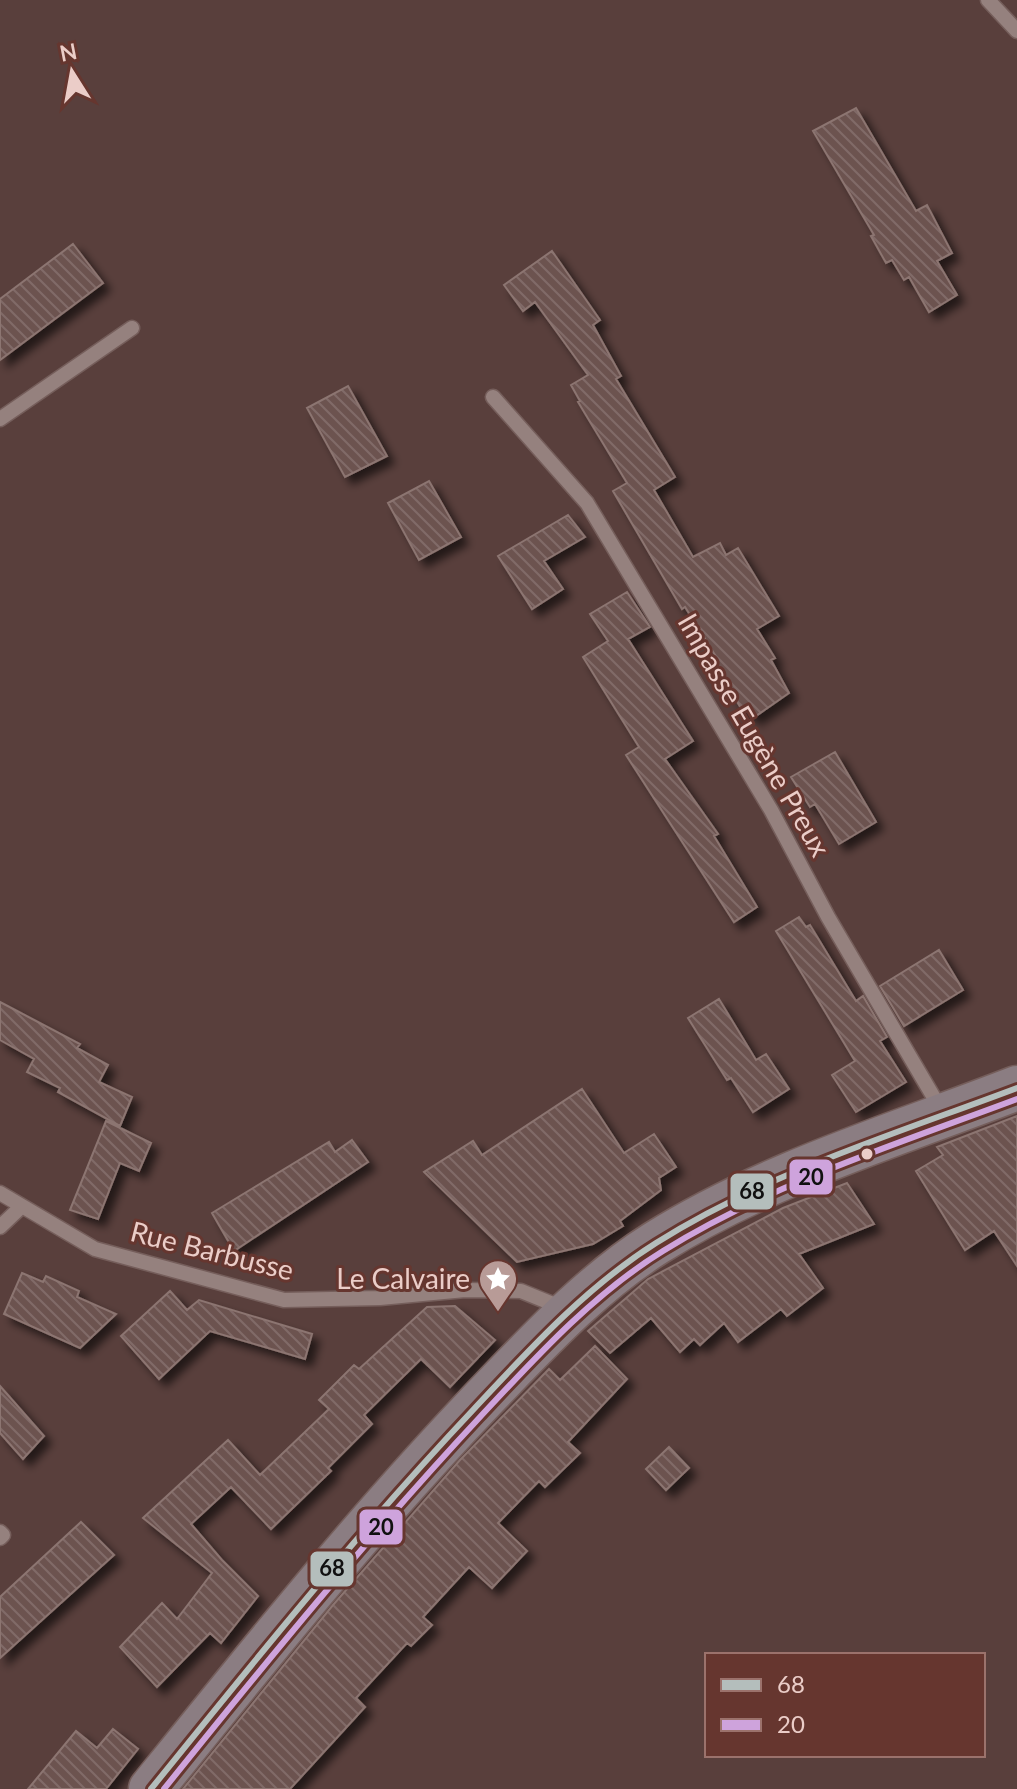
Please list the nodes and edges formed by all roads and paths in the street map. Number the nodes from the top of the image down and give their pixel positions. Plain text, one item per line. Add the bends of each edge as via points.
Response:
1 (988, 0) edge
2 (1017, 31) edge
3 (132, 328) dead end
4 (493, 397) dead end
5 (0, 419) edge
6 (1017, 1088) edge
7 (945, 1117) junction
8 (0, 1193) edge
9 (22, 1206) junction
10 (0, 1227) edge
11 (566, 1314) junction
12 (0, 1532) edge
13 (0, 1538) edge
14 (151, 1789) edge

1 - 2 street
3 - 5 street
4 - 7 street, Impasse Eugène Preux via 587,503 771,810
6 - 7 main road
7 - 11 main road via 731,1203 655,1244
8 - 9 street, Rue Barbusse
9 - 10 street
9 - 11 street, Rue Barbusse via 95,1249 284,1300 521,1291
11 - 14 main road via 413,1472
12 - 13 street

